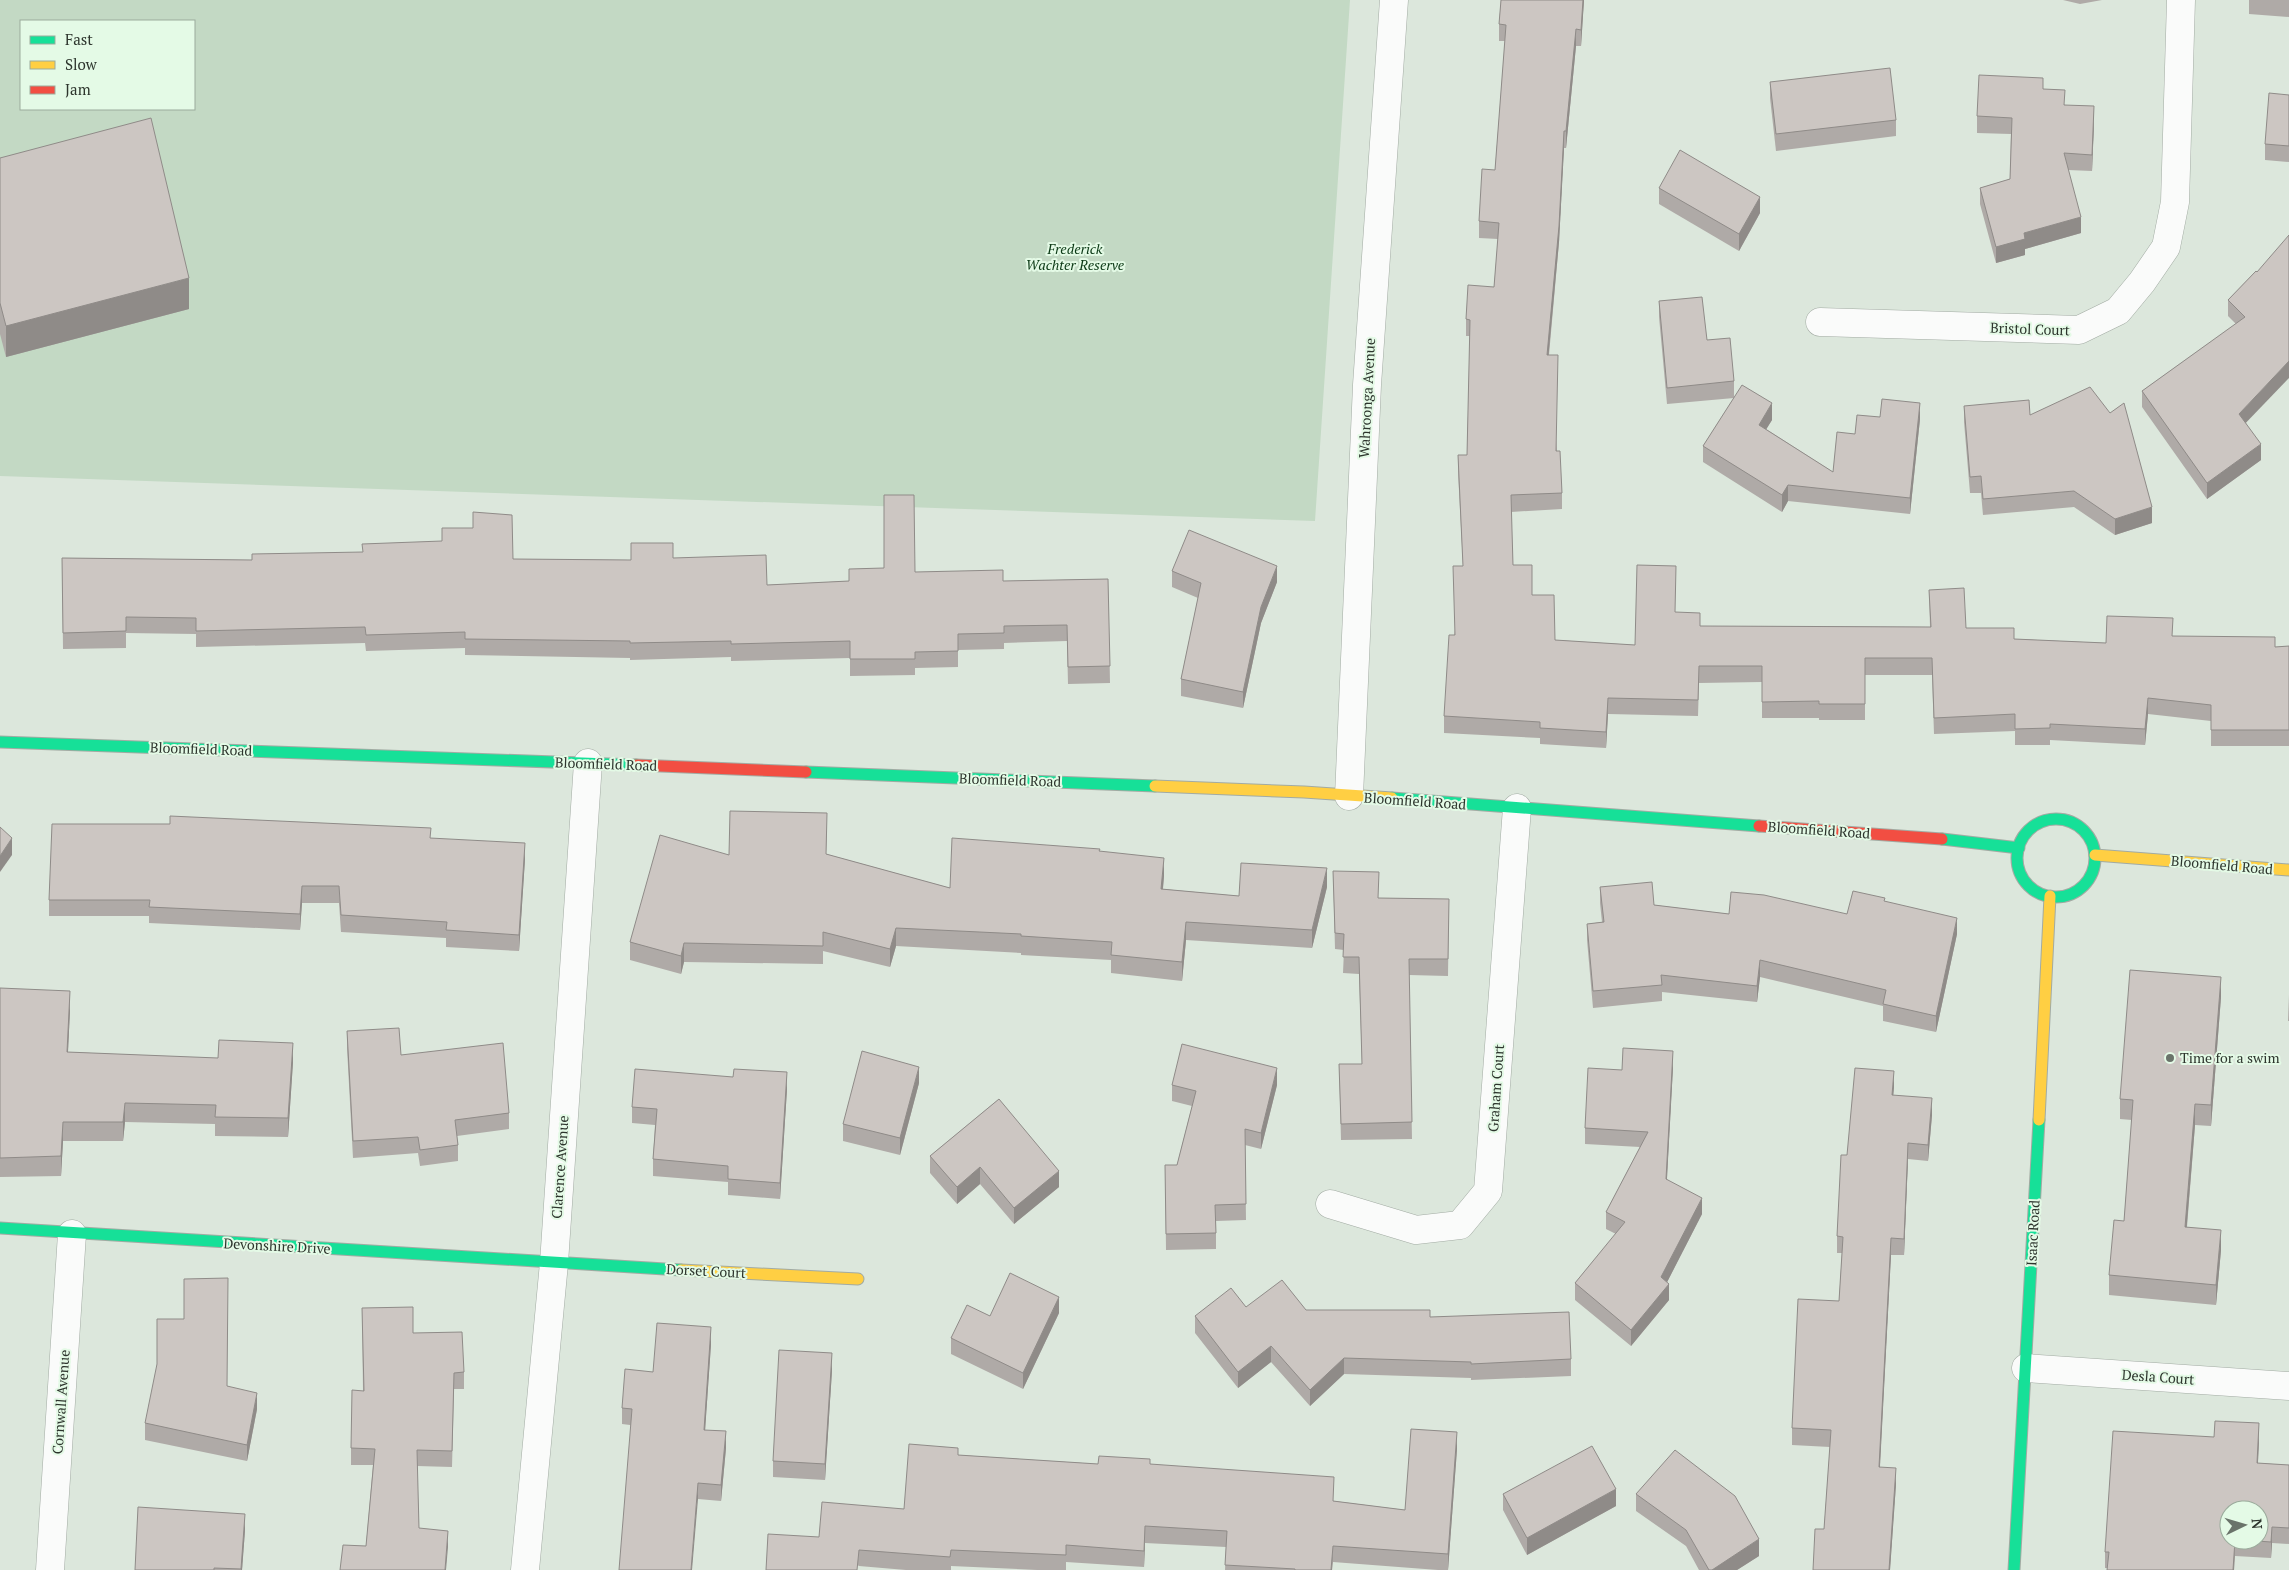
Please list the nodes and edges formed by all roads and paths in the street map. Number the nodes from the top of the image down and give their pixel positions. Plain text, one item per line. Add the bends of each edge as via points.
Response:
1 (1394, 0) edge
2 (2180, 0) edge
3 (1820, 322) dead end
4 (0, 742) edge
5 (588, 763) junction
6 (1349, 796) junction
7 (1517, 808) junction
8 (2019, 848) junction
9 (2095, 855) junction
10 (2289, 870) edge
11 (2050, 896) junction
12 (1330, 1204) dead end
13 (0, 1228) edge
14 (72, 1234) junction
15 (554, 1262) junction
16 (858, 1278) dead end
17 (2026, 1368) junction
18 (2289, 1386) edge
19 (50, 1570) edge
20 (525, 1570) edge
21 (2014, 1570) edge

1 - 6 street, Wahroonga Avenue via 1367,385
2 - 3 street, Bristol Court via 2175,202 2166,246 2118,311 2079,330
4 - 5 street, Bloomfield Road
5 - 6 street, Bloomfield Road
5 - 15 street, Clarence Avenue
6 - 7 street, Bloomfield Road
7 - 8 street, Bloomfield Road via 1969,841
7 - 12 street, Graham Court via 1488,1191 1460,1225 1416,1230
8 - 9 street via 2036,824 2044,820 2064,820 2074,823 2089,836
8 - 11 street via 2018,861 2024,879 2038,892
9 - 10 street, Bloomfield Road
9 - 11 street via 2090,877 2083,886 2073,893
11 - 17 street, Isaac Road
13 - 14 street, Devonshire Drive
14 - 15 street, Devonshire Drive
14 - 19 street, Cornwall Avenue
15 - 16 street, Dorset Court
15 - 20 street, Clarence Avenue
17 - 18 street, Desla Court
17 - 21 street, Isaac Road

